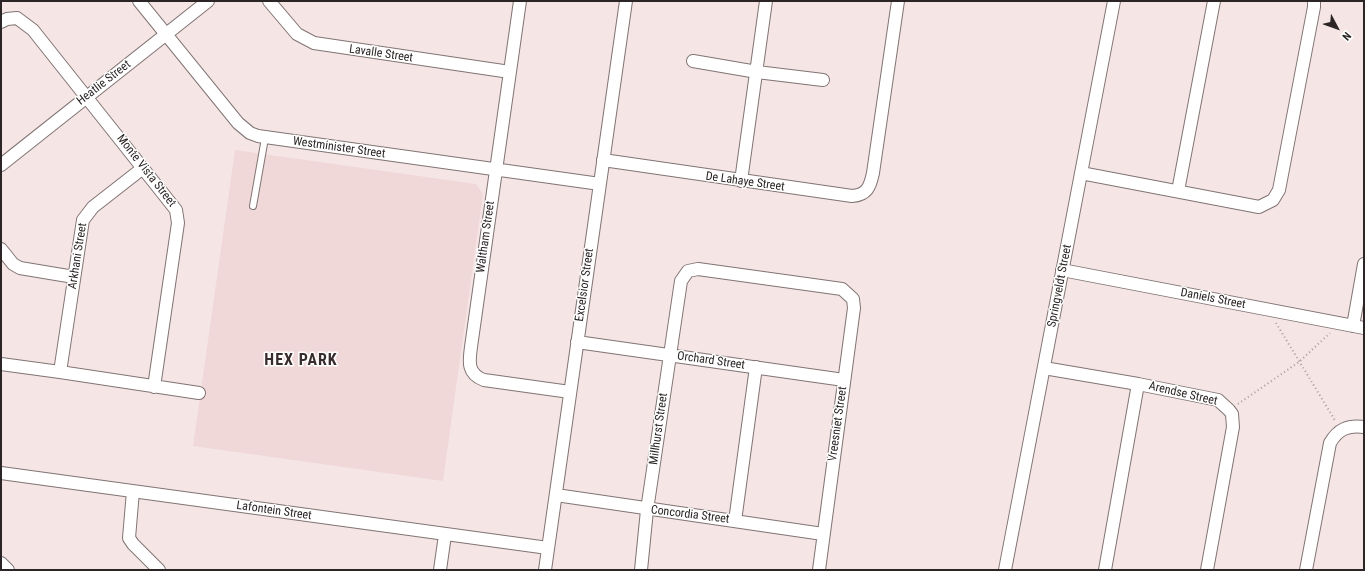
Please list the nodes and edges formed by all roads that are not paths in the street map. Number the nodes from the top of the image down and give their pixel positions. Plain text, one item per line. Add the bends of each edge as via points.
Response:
1 (139, 1) edge
2 (208, 1) edge
3 (269, 1) edge
4 (520, 1) edge
5 (626, 1) edge
6 (766, 1) edge
7 (898, 1) edge
8 (1114, 1) edge
9 (1214, 1) edge
10 (1314, 1) edge
11 (1, 22) edge
12 (167, 35) junction
13 (693, 61) dead end
14 (510, 72) junction
15 (756, 72) junction
16 (823, 80) dead end
17 (86, 96) junction
18 (265, 138) junction
19 (604, 160) junction
20 (1, 165) edge
21 (143, 168) junction
22 (496, 170) junction
23 (1081, 173) junction
24 (741, 181) junction
25 (600, 184) junction
26 (1178, 191) junction
27 (253, 206) dead end
28 (1, 249) edge
29 (1364, 264) edge
30 (1062, 270) junction
31 (74, 277) junction
32 (837, 288) joint
33 (1358, 327) edge
34 (577, 342) junction
35 (670, 355) junction
36 (1, 364) edge
37 (756, 367) junction
38 (1044, 368) junction
39 (60, 372) junction
40 (844, 380) junction
41 (1138, 384) junction
42 (154, 387) junction
43 (570, 392) junction
44 (199, 393) dead end
45 (1364, 427) edge
46 (1, 473) edge
47 (133, 491) junction
48 (556, 495) junction
49 (648, 510) junction
50 (735, 521) junction
51 (823, 534) junction
52 (445, 535) junction
53 (548, 548) junction
54 (1, 563) edge
55 (8, 570) edge
56 (159, 570) edge
57 (440, 570) edge
58 (545, 570) edge
59 (641, 570) edge
60 (819, 570) edge
61 (1005, 570) edge
62 (1104, 570) edge
63 (1206, 570) edge
64 (1306, 570) edge

1 - 12 street, Westminister Street
2 - 12 street, Heatlie Street
3 - 14 street, Lavalle Street via 297,34 314,43
4 - 14 street, Waltham Street
5 - 19 street, Excelsior Street
6 - 15 street
7 - 24 street, De Lahaye Street via 873,173 866,192 852,196
8 - 23 street, Springveldt Street
9 - 26 street
10 - 26 street via 1283,169 1273,200 1262,206
11 - 17 street, Monte Vista Street via 17,18 33,30
12 - 17 street, Heatlie Street
12 - 18 street, Westminister Street via 238,123 250,132
13 - 15 street
14 - 22 street, Waltham Street
15 - 16 street
15 - 24 street
17 - 20 street, Heatlie Street
17 - 21 street, Monte Vista Street
18 - 22 street, Westminister Street
18 - 27 lane
19 - 24 street, De Lahaye Street
19 - 25 street, Excelsior Street
21 - 31 street, Arkhani Street via 86,215 82,225
21 - 42 street, Monte Vista Street via 173,205 178,219
22 - 25 street, Westminister Street
22 - 43 street, Waltham Street via 470,367 474,375 484,380
23 - 26 street
23 - 30 street, Springveldt Street
25 - 34 street, Excelsior Street
28 - 31 street via 13,264 20,268
29 - 33 street
30 - 33 street, Daniels Street
30 - 38 street, Springveldt Street
31 - 39 street, Arkhani Street
32 - 35 street, Millhurst Street via 698,269 688,271 682,278 679,289
32 - 40 street, Vreesniet Street via 846,291 854,303
34 - 35 street, Orchard Street
34 - 43 street, Excelsior Street
35 - 37 street, Orchard Street
35 - 49 street, Millhurst Street
36 - 39 street
37 - 40 street, Orchard Street
37 - 50 street
38 - 41 street, Arendse Street
38 - 61 street, Springveldt Street
39 - 42 street
40 - 51 street, Vreesniet Street
41 - 62 street
41 - 63 street, Arendse Street via 1218,400 1232,414 1233,427
42 - 44 street
43 - 48 street, Excelsior Street
45 - 64 street via 1352,426 1341,430 1333,438 1327,451
46 - 47 street, Lafontein Street
47 - 52 street, Lafontein Street
47 - 56 street via 130,540
48 - 49 street, Concordia Street
48 - 53 street, Excelsior Street
49 - 50 street, Concordia Street
49 - 59 street, Millhurst Street
50 - 51 street, Concordia Street
51 - 60 street, Vreesniet Street
52 - 53 street, Lafontein Street
52 - 57 street
53 - 58 street, Excelsior Street
54 - 55 street

